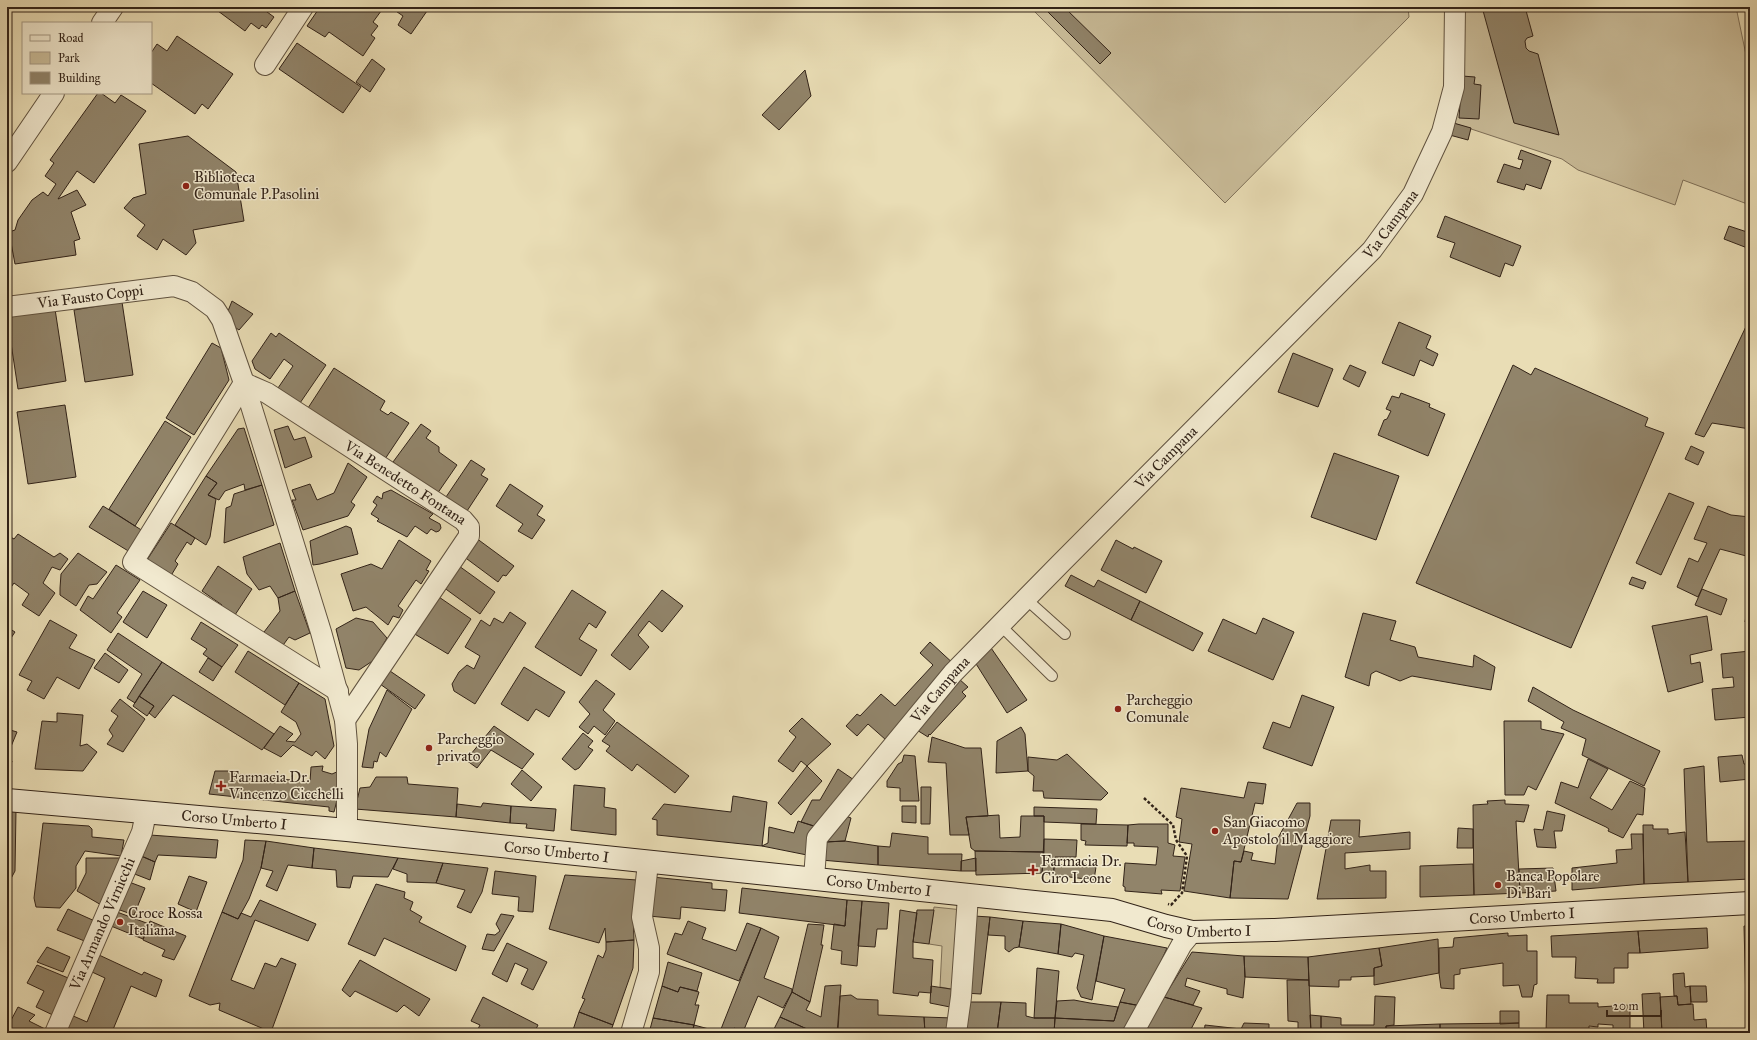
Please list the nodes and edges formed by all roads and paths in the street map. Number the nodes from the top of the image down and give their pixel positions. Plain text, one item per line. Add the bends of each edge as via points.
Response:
1 (113, 7) edge
2 (1455, 7) edge
3 (301, 8) edge
4 (103, 22) edge
5 (265, 65) dead end
6 (53, 94) edge
7 (7, 162) edge
8 (7, 307) edge
9 (244, 383) junction
10 (1026, 599) junction
11 (1000, 625) junction
12 (1065, 634) dead end
13 (1052, 676) dead end
14 (338, 691) junction
15 (345, 720) junction
16 (1144, 798) dead end
17 (7, 800) edge
18 (146, 813) junction
19 (347, 830) junction
20 (648, 863) junction
21 (814, 878) junction
22 (968, 896) junction
23 (1164, 903) dead end
24 (1750, 903) edge
25 (1192, 932) junction
26 (55, 1033) edge
27 (631, 1033) edge
28 (956, 1033) edge
29 (1133, 1033) edge

1 - 4 street
2 - 10 street, Via Campana via 1454,87 1442,132 1413,194 1372,250
3 - 5 street
6 - 7 street
8 - 9 street, Via Fausto Coppi via 174,286 192,292 215,309 222,320
9 - 14 street
9 - 14 street via 133,562
9 - 15 street, Via Benedetto Fontana via 274,397 463,520 469,527 469,536
10 - 11 street, Via Campana
10 - 12 lane
11 - 13 lane
11 - 21 street, Via Campana via 953,673 817,838
14 - 15 street
15 - 19 street
16 - 23 path, Corso Umberto I via 1173,824 1176,840 1187,856 1182,893 1171,905
17 - 18 main road, Corso Umberto I
18 - 19 main road, Corso Umberto I
18 - 26 street, Via Armando Virnicchi via 142,832
19 - 20 main road, Corso Umberto I
20 - 21 main road, Corso Umberto I
20 - 27 street via 642,916 649,948 649,972
21 - 22 main road, Corso Umberto I
22 - 25 main road, Corso Umberto I via 1112,910
22 - 28 street
24 - 25 main road, Corso Umberto I via 1291,929
25 - 29 street via 1182,944

